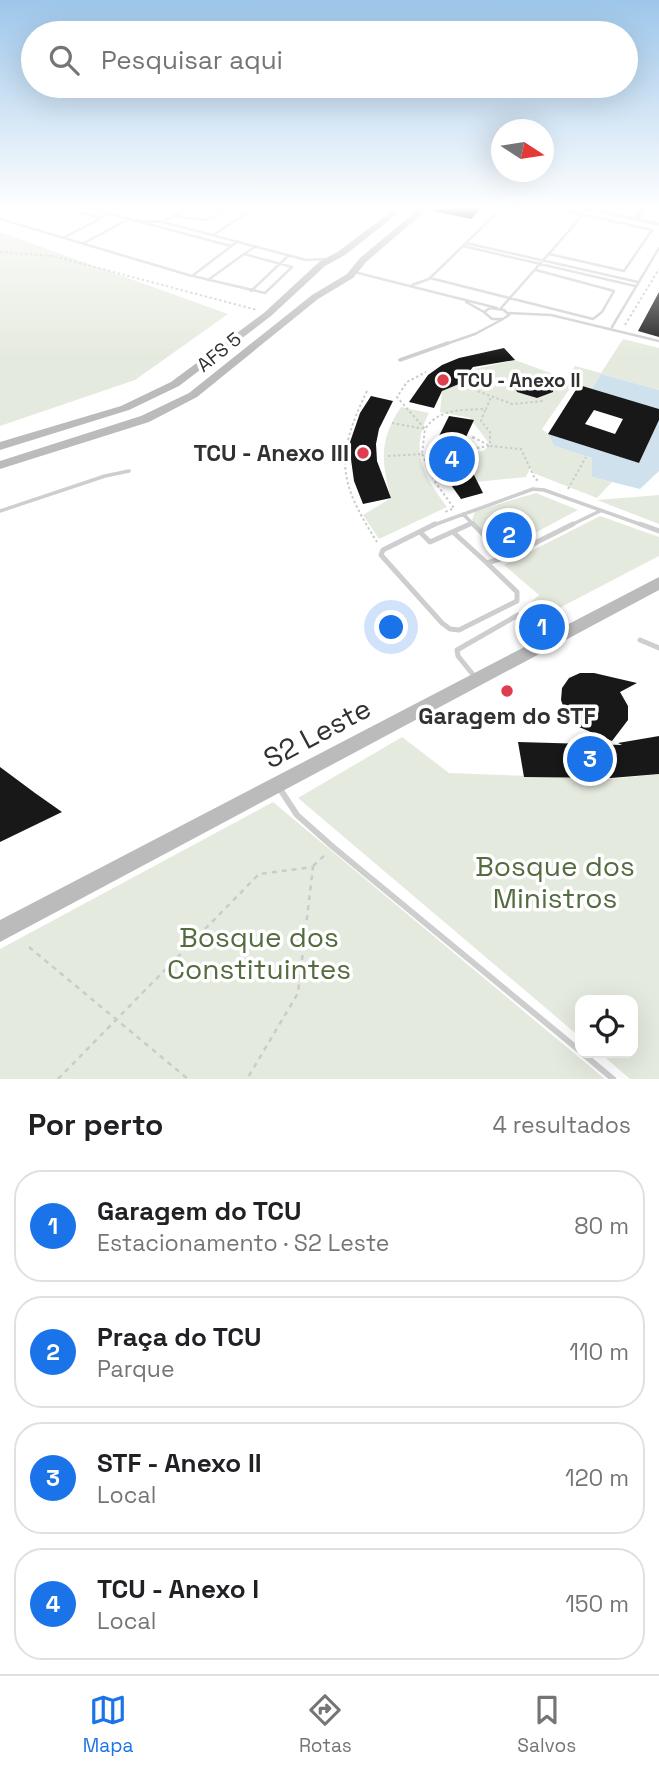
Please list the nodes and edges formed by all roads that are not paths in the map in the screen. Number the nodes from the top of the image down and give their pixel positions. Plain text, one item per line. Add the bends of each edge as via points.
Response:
1 (128, 257) edge
2 (217, 257) edge
3 (239, 257) edge
4 (257, 257) edge
5 (286, 257) edge
6 (297, 257) edge
7 (327, 257) edge
8 (335, 257) edge
9 (359, 257) edge
10 (366, 257) edge
11 (452, 257) edge
12 (521, 257) edge
13 (546, 257) edge
14 (564, 257) edge
15 (633, 257) edge
16 (653, 257) edge
17 (306, 260) junction
18 (363, 260) junction
19 (542, 262) junction
20 (279, 263) junction
21 (536, 270) junction
22 (315, 271) junction
23 (354, 272) junction
24 (192, 276) junction
25 (430, 278) junction
26 (208, 280) junction
27 (305, 281) junction
28 (636, 284) junction
29 (410, 286) junction
30 (329, 288) junction
31 (250, 291) junction
32 (456, 298) junction
33 (511, 299) junction
34 (499, 308) junction
35 (508, 313) junction
36 (485, 314) junction
37 (503, 319) junction
38 (612, 327) junction
39 (475, 334) junction
40 (659, 341) edge
41 (400, 360) dead end
42 (0, 446) edge
43 (0, 465) edge
44 (129, 471) dead end
45 (0, 510) edge
46 (600, 510) junction
47 (463, 514) junction
48 (473, 523) junction
49 (659, 531) edge
50 (420, 532) junction
51 (453, 532) junction
52 (506, 557) junction
53 (487, 563) junction
54 (659, 583) edge
55 (551, 640) junction
56 (640, 640) dead end
57 (659, 648) edge
58 (478, 679) junction
59 (277, 785) junction
60 (0, 931) edge
61 (575, 1047) edge
62 (588, 1058) edge
63 (614, 1079) edge

1 - 24 lane
2 - 24 lane
3 - 26 lane
4 - 20 lane
5 - 20 lane
6 - 17 lane
7 - 17 lane
8 - 22 main road, AFS 5
9 - 18 main road
10 - 18 main road, AFS 5
11 - 25 lane
12 - 19 lane
13 - 19 lane
14 - 15 lane via 624,271
16 - 28 lane
17 - 22 lane
18 - 23 main road, AFS 5
19 - 21 lane
19 - 28 lane
20 - 31 lane
20 - 31 lane via 292,268 265,293
21 - 33 lane
21 - 33 lane via 614,291 596,319
22 - 27 main road, AFS 5
23 - 29 lane
23 - 30 main road, AFS 5
24 - 26 lane
25 - 29 lane
25 - 33 lane
26 - 31 lane
27 - 30 main road via 313,287
27 - 42 main road, AFS 5 via 268,314 158,394
28 - 38 lane
29 - 32 lane
30 - 43 main road, AFS 5 via 175,405
32 - 34 lane
32 - 36 lane
33 - 34 lane
34 - 35 lane
34 - 36 lane via 490,308
35 - 37 lane
35 - 38 lane via 551,315
36 - 37 lane
36 - 39 lane via 483,328
37 - 39 lane
38 - 40 lane
39 - 41 lane
44 - 45 lane
46 - 47 lane via 539,489
46 - 49 lane
46 - 52 lane
47 - 48 lane
47 - 50 lane
48 - 51 lane
48 - 52 lane
50 - 51 lane via 430,542
50 - 53 lane via 383,550 382,555 450,629 468,626 517,601 517,592
51 - 53 lane
52 - 53 lane
54 - 55 main road, S2 Leste
55 - 58 main road, S2 Leste
55 - 58 lane via 528,617 518,615 457,650
56 - 57 lane
58 - 59 main road, S2 Leste
59 - 60 main road, S2 Leste
59 - 61 lane via 297,815 332,847
62 - 63 lane

